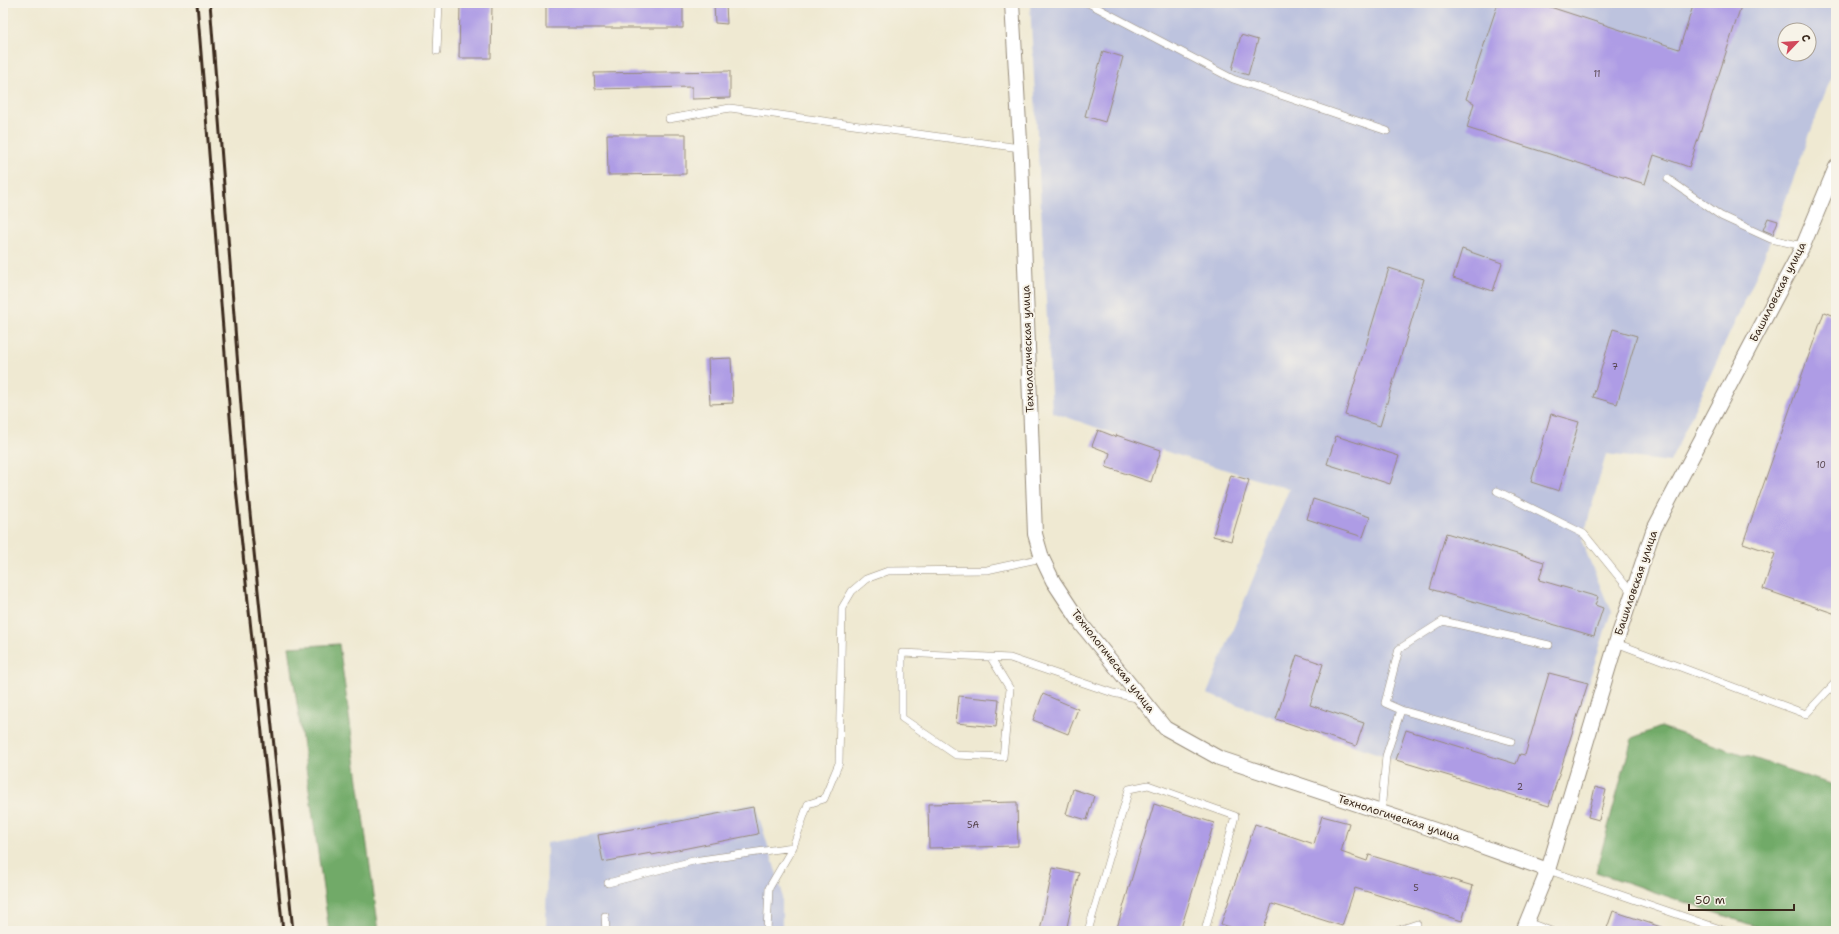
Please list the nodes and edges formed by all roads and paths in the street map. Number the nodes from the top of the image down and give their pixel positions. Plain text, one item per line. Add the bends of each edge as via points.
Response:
1 (438, 3) edge
2 (1012, 3) edge
3 (1088, 3) edge
4 (437, 51) dead end
5 (669, 119) dead end
6 (1387, 131) dead end
7 (1020, 148) junction
8 (1836, 166) edge
9 (1668, 179) dead end
10 (1804, 246) junction
11 (1497, 491) dead end
12 (1042, 558) junction
13 (1633, 593) junction
14 (1616, 643) junction
15 (1549, 645) dead end
16 (991, 658) junction
17 (1836, 682) edge
18 (1141, 699) junction
19 (1401, 710) junction
20 (1511, 742) dead end
21 (1381, 813) junction
22 (793, 846) junction
23 (1548, 870) junction
24 (608, 883) dead end
25 (605, 916) dead end
26 (1417, 924) dead end
27 (1525, 926) edge
28 (606, 931) edge
29 (767, 931) edge
30 (1088, 931) edge
31 (1206, 931) edge
32 (1396, 931) edge
33 (1551, 931) edge
34 (1726, 931) edge

1 - 4 lane
2 - 7 street, Технологическая улица
3 - 6 lane via 1233,79
5 - 7 lane via 730,108
7 - 12 street, Технологическая улица via 1035,534
8 - 10 street, Башиловская улица
9 - 10 lane via 1721,216 1771,239
10 - 13 street, Башиловская улица via 1653,531
11 - 13 lane via 1584,534
12 - 18 street, Технологическая улица via 1053,581 1082,625
12 - 22 lane via 987,570 888,571 866,580 852,591 842,608 839,763 824,799 808,804
13 - 14 street, Башиловская улица
14 - 17 lane via 1806,714
14 - 23 street, Башиловская улица
15 - 19 lane via 1444,621 1399,649 1385,703
16 - 16 lane via 902,653 902,718 956,755 1003,758 1010,689
16 - 18 lane via 1010,658 1113,693
18 - 21 street, Технологическая улица via 1165,728 1219,758
19 - 20 lane
19 - 21 lane via 1386,756
21 - 23 street, Технологическая улица
22 - 24 lane via 693,861
22 - 29 lane via 769,888
23 - 27 street, Башиловская улица
23 - 34 lane, Технологическая улица
25 - 28 lane
26 - 32 lane
27 - 33 lane
30 - 31 lane via 1129,789 1148,785 1235,816

